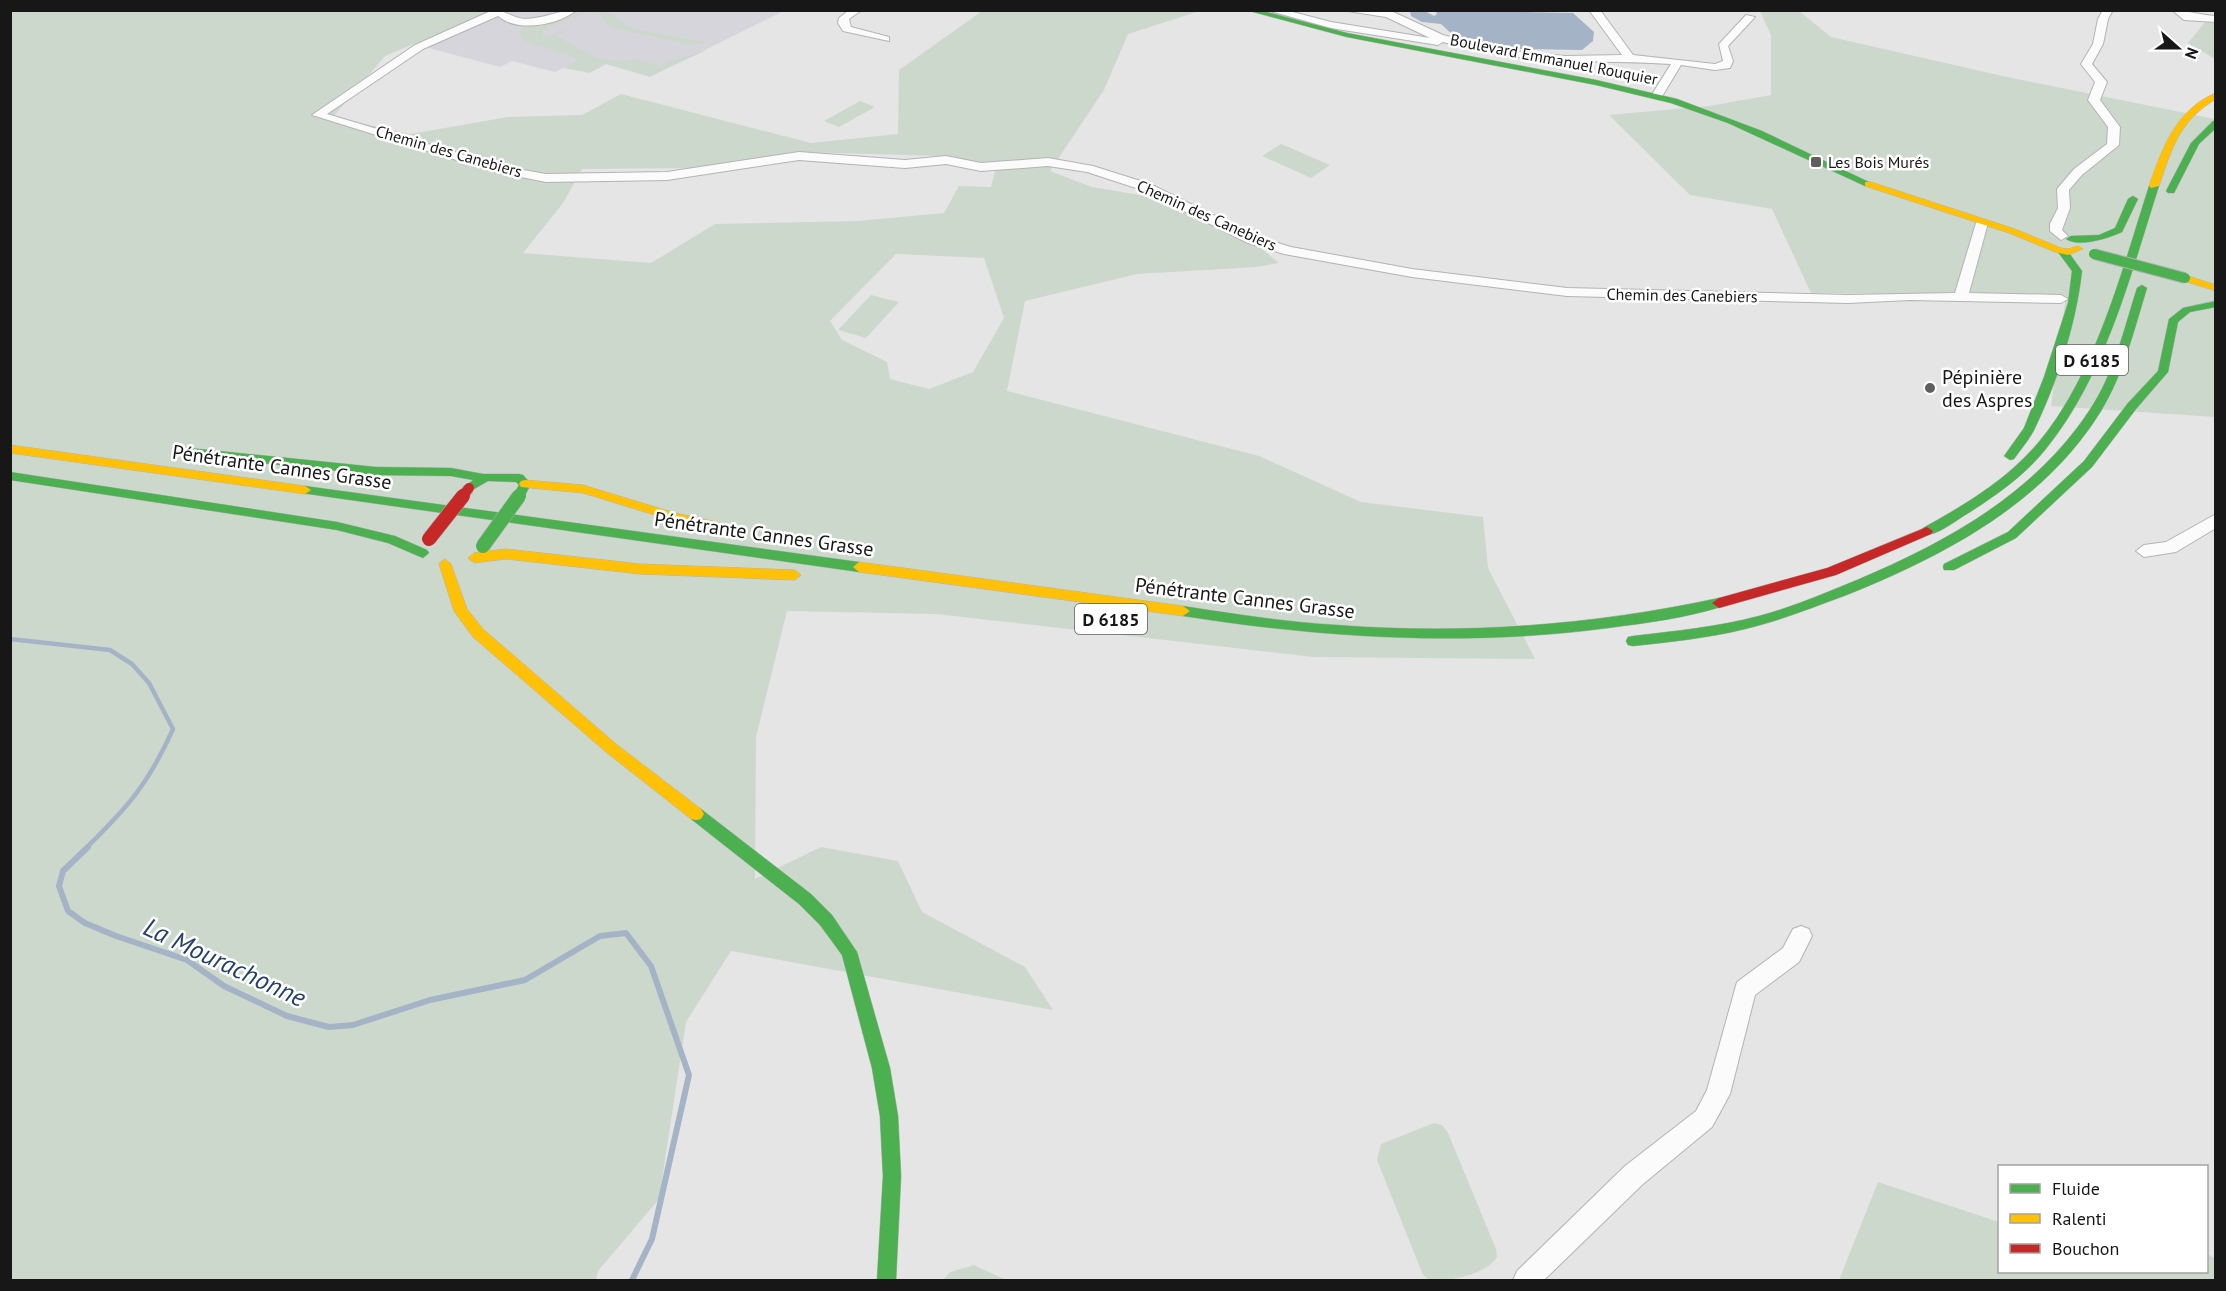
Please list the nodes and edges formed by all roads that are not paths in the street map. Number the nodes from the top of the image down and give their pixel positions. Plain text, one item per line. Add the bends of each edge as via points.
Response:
1 (572, 10) edge
2 (857, 10) edge
3 (1249, 10) edge
4 (1271, 10) edge
5 (1346, 10) edge
6 (1594, 10) edge
7 (2108, 10) edge
8 (2177, 10) edge
9 (498, 11) edge
10 (1383, 12) edge
11 (1750, 17) dead end
12 (2216, 19) edge
13 (1421, 29) junction
14 (885, 39) dead end
15 (1411, 40) junction
16 (1454, 43) junction
17 (1630, 58) junction
18 (1678, 61) junction
19 (2216, 95) edge
20 (1657, 96) junction
21 (2216, 123) edge
22 (2172, 134) junction
23 (2167, 204) dead end
24 (1982, 223) junction
25 (2061, 242) junction
26 (2150, 258) dead end
27 (2216, 288) edge
28 (1961, 297) junction
29 (2061, 299) dead end
30 (2216, 304) edge
31 (10, 449) edge
32 (170, 450) dead end
33 (10, 465) edge
34 (10, 476) edge
35 (480, 477) junction
36 (522, 490) junction
37 (242, 497) dead end
38 (1956, 515) junction
39 (2216, 520) edge
40 (427, 522) dead end
41 (746, 532) dead end
42 (510, 533) dead end
43 (840, 550) dead end
44 (2144, 551) dead end
45 (423, 553) junction
46 (675, 556) dead end
47 (474, 558) junction
48 (445, 564) junction
49 (1939, 571) dead end
50 (804, 575) dead end
51 (827, 577) dead end
52 (942, 578) junction
53 (1865, 597) dead end
54 (1776, 617) junction
55 (1621, 642) dead end
56 (1801, 936) dead end
57 (887, 1281) edge
58 (1526, 1281) edge

1 - 9 street via 549,19 526,21 507,19
2 - 14 street via 843,18 847,29
3 - 20 main road, Boulevard Emmanuel Rouquier via 1305,27
4 - 15 street
5 - 10 street
6 - 17 street
7 - 25 street via 2098,44 2086,64 2101,82 2094,100 2114,127 2113,145 2063,189 2064,208 2056,224
8 - 12 street via 2188,18
9 - 28 street, Chemin des Canebiers via 419,46 318,116 546,178 667,176 799,156 905,164 946,160 981,167 1048,162 1089,169 1146,187 1253,240 1289,251 1514,286 1607,294
10 - 13 street
11 - 18 street via 1723,46 1726,66
13 - 15 street
13 - 16 street
15 - 16 street
16 - 17 street via 1548,60
17 - 18 street
18 - 20 street
19 - 22 main road, Pénétrante Cannes Grasse / D 6185 via 2182,118
20 - 24 main road, Boulevard Emmanuel Rouquier via 1712,114 1878,189
21 - 23 main road via 2185,158
22 - 25 main road via 2157,143 2119,230 2101,238
22 - 38 main road, Pénétrante Cannes Grasse / D 6185 via 2111,314 2073,401 2040,449 2007,479
24 - 25 main road, Boulevard Emmanuel Rouquier
24 - 28 street
25 - 27 main road, Boulevard Emmanuel Rouquier, bridge
25 - 38 main road via 2073,261 2079,284 2030,428
26 - 54 main road, D 6185 via 2118,361 2095,410 2061,457 2027,490 1974,531 1934,552
28 - 29 street, Chemin des Canebiers
30 - 49 main road via 2196,306 2177,315 2163,372 2088,464 2049,503 2012,535
31 - 52 main road, Pénétrante Cannes Grasse / D 6185
32 - 35 main road via 376,471 451,472
33 - 37 main road, Pénétrante Cannes Grasse
34 - 45 main road via 337,526 391,539
35 - 36 main road via 495,474 519,478
35 - 45 main road, bridge via 429,539
36 - 41 main road via 583,489 674,517
36 - 47 main road, bridge
38 - 52 main road, Pénétrante Cannes Grasse / D 6185 via 1913,538 1821,575 1750,596 1665,616 1568,629 1359,632
39 - 44 street via 2170,548
40 - 42 main road
43 - 52 main road via 893,561
45 - 48 main road via 434,562
46 - 51 main road, Pénétrante Cannes Grasse
47 - 48 main road via 457,565
47 - 50 main road via 507,554 640,569
48 - 57 main road via 461,611 478,633 611,747 805,900 826,920 849,952 870,1022 888,1116 892,1176
53 - 54 main road via 1827,609
54 - 55 main road, D 6185 via 1679,636
56 - 58 street via 1791,955 1745,989 1718,1094 1704,1119 1634,1175

